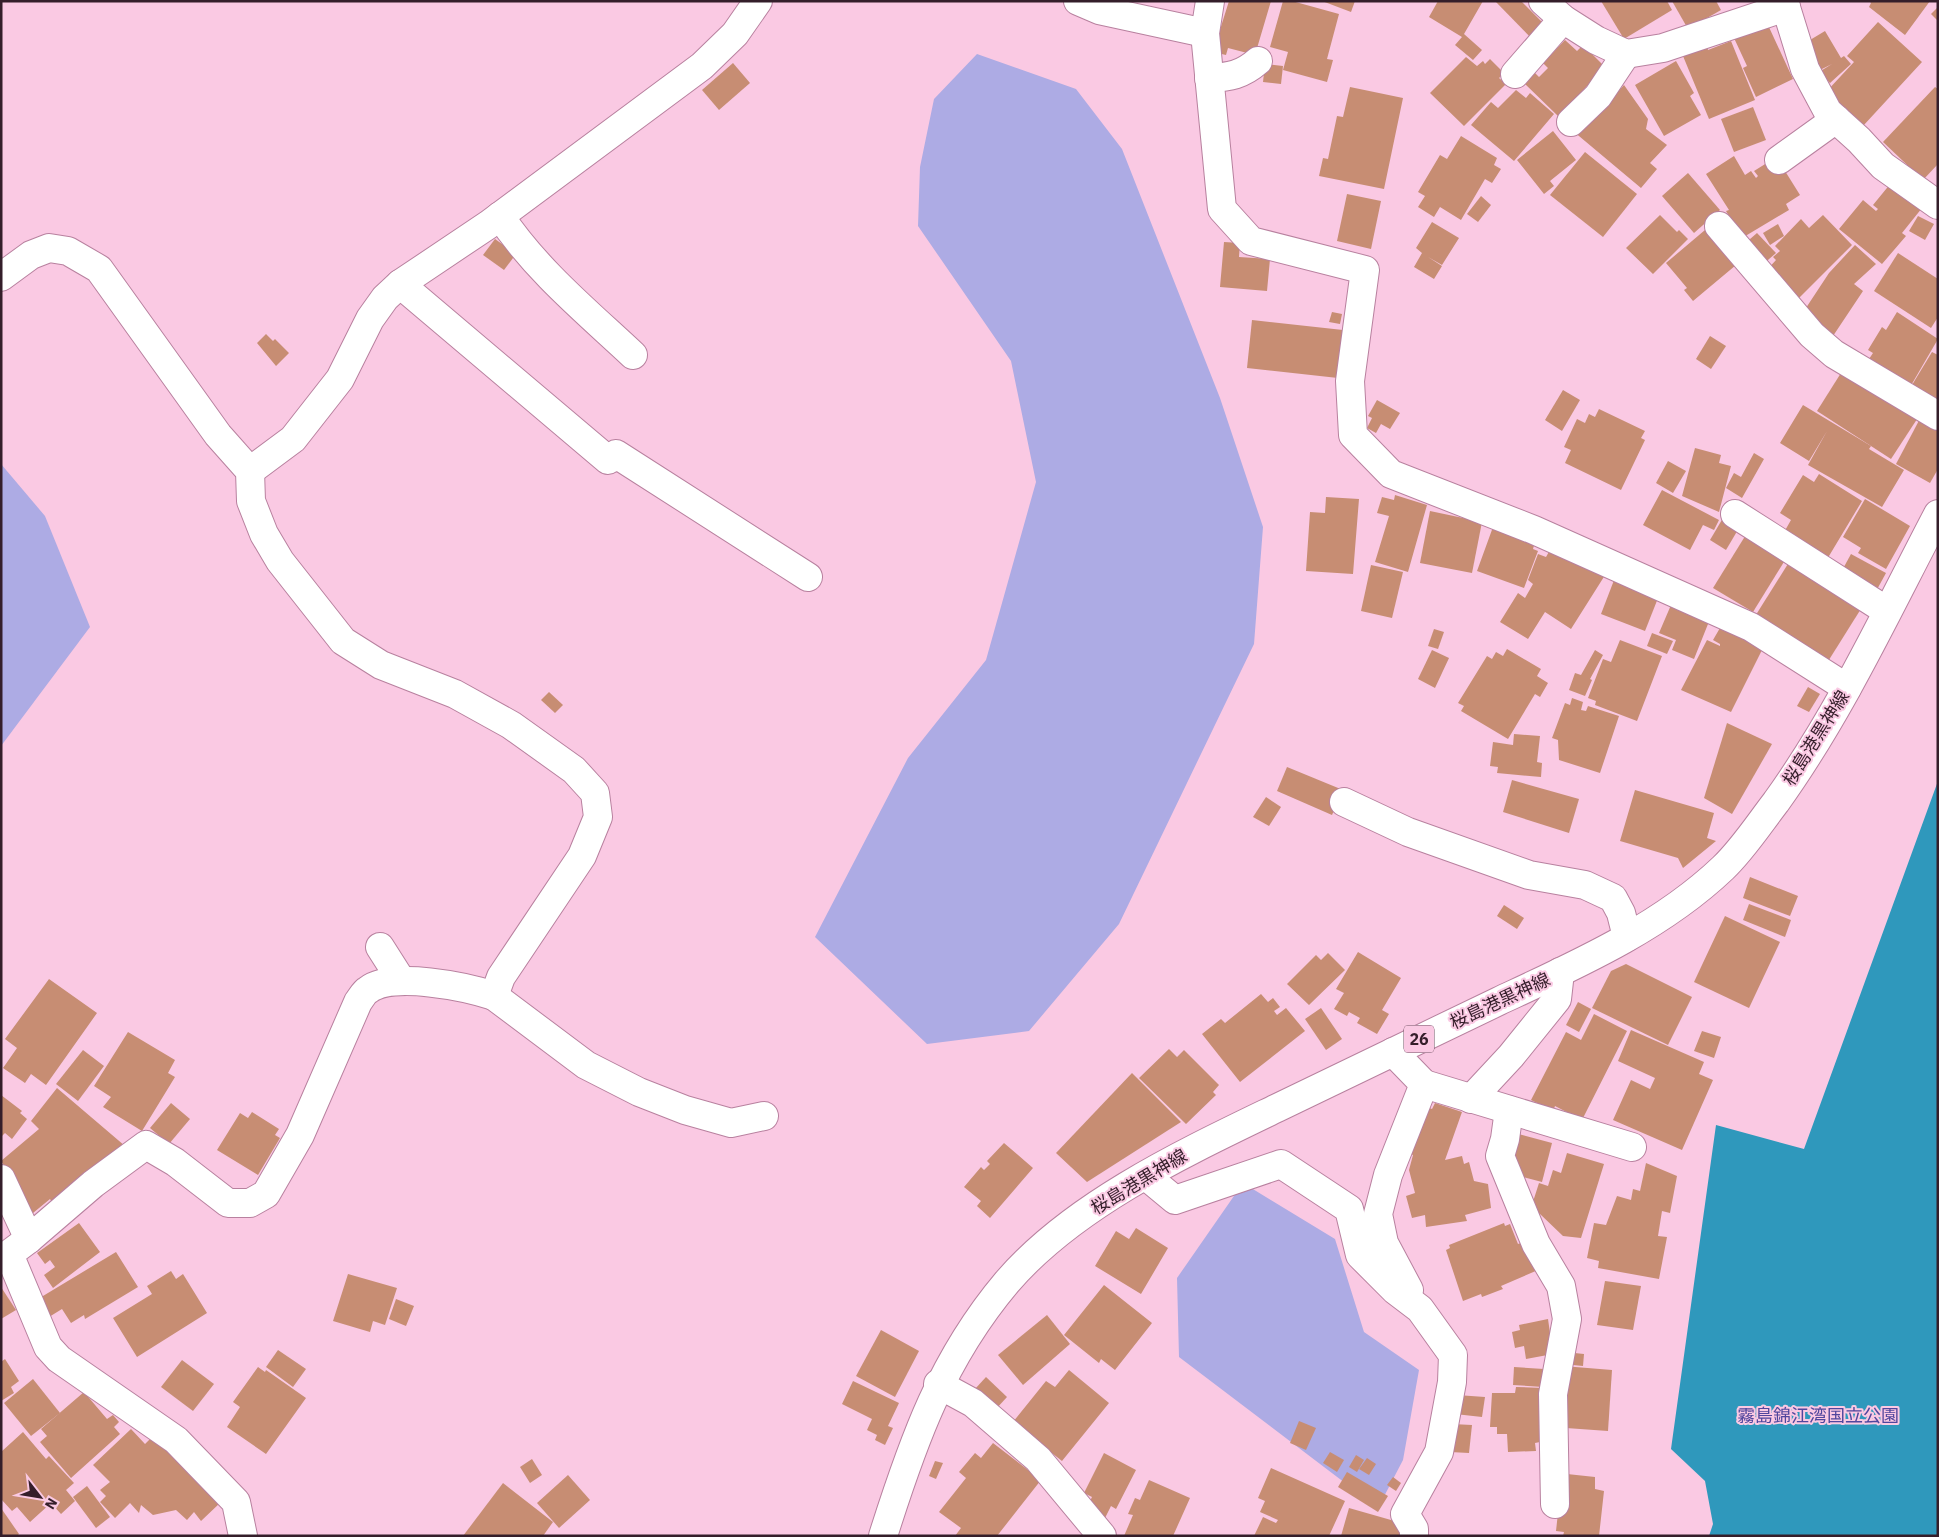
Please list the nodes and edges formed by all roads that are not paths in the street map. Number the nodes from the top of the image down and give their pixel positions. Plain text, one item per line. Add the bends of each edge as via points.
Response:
1 (758, 1) edge
2 (1078, 1) edge
3 (1210, 1) edge
4 (1543, 1) edge
5 (1785, 4) edge
6 (1563, 18) junction
7 (1205, 33) junction
8 (1626, 54) junction
9 (1258, 61) dead end
10 (1515, 74) dead end
11 (1209, 78) junction
12 (1836, 119) junction
13 (1571, 122) dead end
14 (1779, 160) dead end
15 (1938, 206) edge
16 (500, 216) junction
17 (1719, 226) dead end
18 (1, 278) edge
19 (400, 284) junction
20 (633, 355) dead end
21 (1938, 416) edge
22 (250, 471) junction
23 (1735, 514) dead end
24 (1938, 514) edge
25 (808, 577) dead end
26 (1887, 611) junction
27 (1847, 688) junction
28 (1344, 802) dead end
29 (1627, 937) junction
30 (380, 947) dead end
31 (1560, 972) junction
32 (401, 980) junction
33 (494, 996) junction
34 (1393, 1052) junction
35 (1424, 1084) junction
36 (1471, 1099) junction
37 (1509, 1110) junction
38 (764, 1116) dead end
39 (1632, 1147) dead end
40 (1146, 1176) junction
41 (1, 1179) edge
42 (30, 1239) junction
43 (1415, 1313) junction
44 (938, 1384) junction
45 (1556, 1504) dead end
46 (243, 1536) edge
47 (883, 1536) edge
48 (1102, 1536) edge
49 (1414, 1536) edge

1 - 16 street via 735,34 702,66
2 - 7 street via 1098,10
3 - 7 street
4 - 6 street
5 - 8 street via 1663,48
5 - 12 street via 1805,69 1828,112
6 - 8 street via 1596,40
6 - 10 street
7 - 11 street
8 - 13 street via 1598,96
9 - 11 street via 1246,72 1232,77
11 - 27 street via 1222,209 1251,241 1365,270 1350,381 1353,436 1391,474 1534,530 1751,627
12 - 14 street
12 - 15 street via 1883,166
16 - 19 street
16 - 20 street via 540,268
17 - 21 street via 1812,335 1834,354
18 - 22 street via 31,255 49,248 68,250 99,269 218,435
19 - 22 street via 370,319 340,379 294,439
19 - 25 street via 608,460 616,454
22 - 33 street via 251,501 264,534 280,561 343,641 381,665 455,694 511,725 574,770 595,792 598,817 582,856 501,977
23 - 26 street
24 - 26 street, 桜島港黒神線 / 26
26 - 27 street, 桜島港黒神線 / 26
27 - 29 street, 桜島港黒神線 / 26 via 1800,769 1724,867 1683,900
28 - 29 street via 1408,832 1529,875 1585,885 1613,898
29 - 31 street, 桜島港黒神線 / 26
30 - 32 street
31 - 34 street, 桜島港黒神線 / 26
31 - 36 street via 1557,999
32 - 33 street via 472,989
32 - 42 street via 368,989 358,1002 300,1135 266,1194 250,1203 228,1203 176,1162 146,1145 93,1184
33 - 38 street via 586,1064 639,1092 731,1123
34 - 35 street
34 - 40 street, 桜島港黒神線 / 26 via 1206,1143
35 - 36 street
35 - 43 street via 1388,1175 1378,1214 1384,1243
36 - 37 street
37 - 39 street
37 - 45 street via 1506,1139 1500,1156 1536,1244 1561,1286 1567,1319 1553,1394
40 - 43 street via 1175,1200 1281,1164 1349,1209 1360,1255
40 - 44 street, 桜島港黒神線 / 26 via 1052,1237 1008,1281 968,1334
41 - 42 street
42 - 46 street via 9,1254 48,1347 59,1359 176,1440 236,1502
43 - 49 street via 1453,1355 1452,1382 1439,1452 1405,1514 1414,1529
44 - 47 street, 桜島港黒神線 / 26 via 919,1428
44 - 48 street via 973,1403 1038,1459

